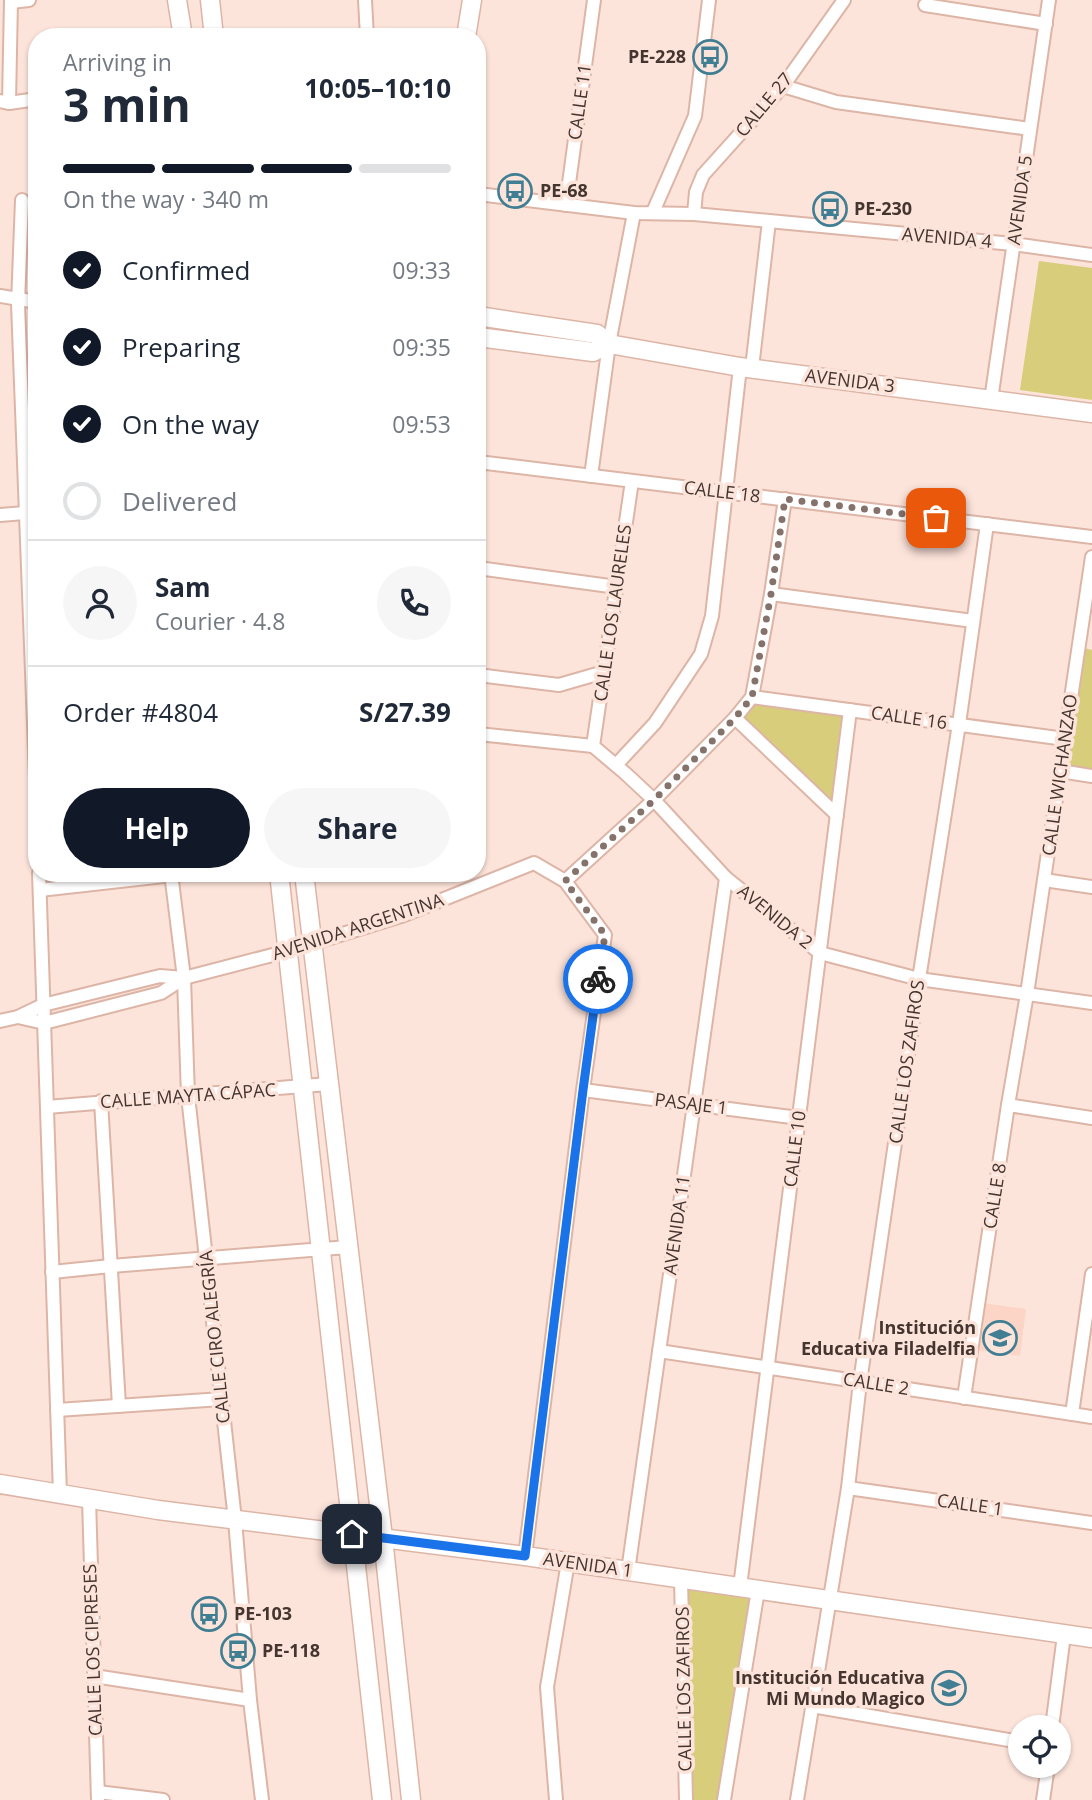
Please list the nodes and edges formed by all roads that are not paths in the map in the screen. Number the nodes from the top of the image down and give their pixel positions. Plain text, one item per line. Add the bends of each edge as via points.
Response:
1 (29, 0) edge
2 (177, 0) edge
3 (210, 0) edge
4 (365, 0) edge
5 (472, 0) edge
6 (594, 0) edge
7 (709, 0) edge
8 (844, 0) edge
9 (1049, 0) edge
10 (11, 1) edge
11 (925, 5) dead end
12 (1046, 24) junction
13 (182, 28) edge
14 (213, 28) edge
15 (367, 28) edge
16 (467, 28) edge
17 (783, 86) junction
18 (28, 100) edge
19 (4, 102) edge
20 (1030, 130) junction
21 (486, 195) edge
22 (22, 200) dead end
23 (566, 205) junction
24 (653, 212) junction
25 (634, 213) junction
26 (694, 214) junction
27 (769, 221) junction
28 (1013, 244) junction
29 (1092, 255) edge
30 (0, 296) edge
31 (19, 300) junction
32 (28, 301) edge
33 (486, 317) edge
34 (486, 338) edge
35 (609, 344) junction
36 (746, 368) junction
37 (991, 400) junction
38 (1092, 413) edge
39 (28, 453) edge
40 (486, 463) edge
41 (591, 476) junction
42 (632, 481) junction
43 (725, 492) junction
44 (785, 499) junction
45 (28, 512) edge
46 (0, 515) edge
47 (987, 524) junction
48 (1092, 537) edge
49 (1092, 557) edge
50 (486, 569) edge
51 (617, 587) junction
52 (771, 594) junction
53 (973, 621) junction
54 (1086, 641) edge
55 (604, 672) junction
56 (486, 676) edge
57 (752, 697) junction
58 (850, 710) junction
59 (735, 718) junction
60 (959, 724) junction
61 (486, 735) edge
62 (1065, 738) junction
63 (593, 746) junction
64 (616, 765) junction
65 (1060, 771) junction
66 (1092, 776) edge
67 (654, 800) junction
68 (837, 815) junction
69 (726, 878) junction
70 (1044, 880) junction
71 (565, 881) junction
72 (40, 882) edge
73 (106, 882) edge
74 (172, 882) edge
75 (280, 882) edge
76 (305, 882) edge
77 (1092, 887) edge
78 (40, 890) junction
79 (312, 944) junction
80 (288, 951) junction
81 (820, 953) junction
82 (184, 978) junction
83 (919, 979) junction
84 (1027, 994) junction
85 (1092, 1003) edge
86 (43, 1005) junction
87 (19, 1017) junction
88 (0, 1021) edge
89 (44, 1023) junction
90 (328, 1084) junction
91 (302, 1087) junction
92 (583, 1090) junction
93 (188, 1096) junction
94 (101, 1101) junction
95 (694, 1104) junction
96 (1008, 1105) junction
97 (47, 1107) junction
98 (799, 1118) junction
99 (1092, 1118) edge
100 (348, 1247) junction
101 (320, 1250) junction
102 (206, 1259) junction
103 (111, 1266) junction
104 (52, 1272) junction
105 (1092, 1274) edge
106 (659, 1351) junction
107 (768, 1368) junction
108 (860, 1382) junction
109 (964, 1398) junction
110 (222, 1399) junction
111 (118, 1406) junction
112 (57, 1410) junction
113 (1072, 1414) junction
114 (1092, 1417) edge
115 (0, 1484) edge
116 (848, 1488) junction
117 (60, 1494) junction
118 (89, 1499) junction
119 (235, 1520) junction
120 (1092, 1523) edge
121 (352, 1534) junction
122 (383, 1538) junction
123 (525, 1556) junction
124 (568, 1562) junction
125 (628, 1571) junction
126 (681, 1579) junction
127 (749, 1589) junction
128 (828, 1601) junction
129 (1064, 1635) junction
130 (1092, 1637) edge
131 (94, 1676) junction
132 (250, 1700) junction
133 (812, 1706) junction
134 (1054, 1715) edge
135 (1008, 1740) edge
136 (1046, 1778) edge
137 (98, 1796) edge
138 (158, 1800) edge
139 (262, 1800) edge
140 (382, 1800) edge
141 (411, 1800) edge
142 (556, 1800) edge
143 (686, 1800) edge
144 (724, 1800) edge
145 (797, 1800) edge
146 (1043, 1800) edge

1 - 10 street
2 - 13 street
3 - 14 street
4 - 15 street
5 - 16 street
6 - 23 street, CALLE 11
7 - 24 street via 695,116
8 - 17 street, CALLE 27
9 - 12 street, AVENIDA 5
10 - 19 street
11 - 12 street
12 - 20 street, AVENIDA 5
17 - 20 street via 836,102
17 - 26 street, CALLE 27 via 704,175 696,192
18 - 19 street
20 - 28 street, AVENIDA 5
21 - 23 street, AVENIDA 4
22 - 31 street
23 - 25 street, AVENIDA 4
24 - 25 street, AVENIDA 4
24 - 26 street, AVENIDA 4
25 - 35 street
26 - 27 street, AVENIDA 4
27 - 28 street, AVENIDA 4
27 - 36 street
28 - 29 street, AVENIDA 4
28 - 37 street, AVENIDA 5
30 - 31 street
31 - 32 street
31 - 39 street
33 - 35 street, AVENIDA 3 via 597,334
34 - 35 street, AVENIDA 3 via 593,352
35 - 36 street, AVENIDA 3
35 - 41 street
36 - 37 street, AVENIDA 3
36 - 43 street
37 - 38 street, AVENIDA 3
40 - 41 street, CALLE 18
41 - 42 street, CALLE 18
42 - 43 street, CALLE 18
42 - 51 street, CALLE LOS LAURELES
43 - 44 street, CALLE 18
43 - 64 street via 712,616 701,654 655,723
44 - 47 street, CALLE 18
44 - 52 street
45 - 46 street
47 - 48 street, CALLE 18
47 - 53 street, CALLE LOS ZAFIROS
49 - 54 street, CALLE WICHANZAO
50 - 51 street
51 - 55 street, CALLE LOS LAURELES
52 - 53 street
52 - 57 street
53 - 60 street, CALLE LOS ZAFIROS
54 - 62 street, CALLE WICHANZAO
55 - 56 street via 559,685
55 - 63 street, CALLE LOS LAURELES
57 - 58 street, CALLE 16
57 - 59 street
58 - 60 street, CALLE 16
58 - 68 street, CALLE 10
59 - 67 street
59 - 68 street
60 - 62 street, CALLE 16
60 - 83 street, CALLE LOS ZAFIROS
61 - 63 street
62 - 65 street, CALLE WICHANZAO
63 - 64 street, AVENIDA 2
64 - 67 street, AVENIDA 2
65 - 66 street
65 - 70 street, CALLE WICHANZAO
67 - 69 street, AVENIDA 2
67 - 71 street
68 - 81 street, CALLE 10
69 - 81 street, AVENIDA 2
69 - 95 street, AVENIDA 11
70 - 77 street
70 - 84 street, CALLE WICHANZAO
71 - 79 street, AVENIDA ARGENTINA via 534,863 404,915
71 - 92 street via 605,935
72 - 78 street
73 - 78 street
74 - 82 street, CALLE CIRO ALEGRÍA
75 - 80 street
76 - 79 street
78 - 86 street
79 - 80 street, AVENIDA ARGENTINA
79 - 90 street
80 - 82 street, AVENIDA ARGENTINA
80 - 91 street
81 - 83 street, AVENIDA 2
81 - 98 street, CALLE 10
82 - 86 street, AVENIDA ARGENTINA via 160,976
82 - 89 street, AVENIDA ARGENTINA via 161,993
82 - 93 street, CALLE CIRO ALEGRÍA
83 - 84 street, AVENIDA 2
83 - 108 street, CALLE LOS ZAFIROS
84 - 85 street, AVENIDA 2
84 - 96 street, CALLE 8
86 - 87 street, AVENIDA ARGENTINA
86 - 89 street
87 - 88 street
87 - 89 street
89 - 97 street
90 - 91 street, CALLE MAYTA CÁPAC
90 - 100 street
91 - 93 street, CALLE MAYTA CÁPAC
91 - 101 street
92 - 95 street, PASAJE 1
92 - 123 street
93 - 94 street, CALLE MAYTA CÁPAC
93 - 102 street, CALLE CIRO ALEGRÍA
94 - 97 street, CALLE MAYTA CÁPAC
94 - 103 street
95 - 98 street, PASAJE 1
95 - 106 street, AVENIDA 11
96 - 99 street
96 - 109 street, CALLE 8
97 - 104 street
98 - 107 street, CALLE 10
100 - 101 street
100 - 122 street
101 - 102 street
101 - 121 street
102 - 103 street
102 - 110 street, CALLE CIRO ALEGRÍA
103 - 104 street
103 - 111 street
104 - 112 street
105 - 113 street
106 - 107 street, CALLE 2
106 - 125 street, AVENIDA 11
107 - 108 street, CALLE 2
107 - 127 street, CALLE 10
108 - 109 street, CALLE 2
108 - 116 street, CALLE LOS ZAFIROS
109 - 113 street, CALLE 2
110 - 111 street
110 - 119 street, CALLE CIRO ALEGRÍA
111 - 112 street
112 - 117 street
113 - 114 street, CALLE 2
115 - 117 street, AVENIDA 1
116 - 120 street, CALLE 1
116 - 128 street, CALLE LOS ZAFIROS
117 - 118 street, AVENIDA 1
118 - 119 street, AVENIDA 1
118 - 131 street, CALLE LOS CIPRESES
119 - 121 street, AVENIDA 1
119 - 132 street, CALLE CIRO ALEGRÍA
121 - 122 street, AVENIDA 1
121 - 140 street
122 - 123 street, AVENIDA 1
122 - 141 street
123 - 124 street, AVENIDA 1
124 - 125 street, AVENIDA 1
124 - 142 street via 547,1687
125 - 126 street, AVENIDA 1
126 - 127 street, AVENIDA 1
126 - 143 street, CALLE LOS ZAFIROS
127 - 128 street, AVENIDA 1
127 - 144 street, CALLE 10
128 - 129 street, AVENIDA 1
128 - 133 street, CALLE LOS ZAFIROS
129 - 130 street, AVENIDA 1
129 - 134 street
131 - 132 street
131 - 137 street, CALLE LOS CIPRESES
132 - 139 street, CALLE CIRO ALEGRÍA
133 - 135 street
133 - 145 street, CALLE LOS ZAFIROS
136 - 146 street
137 - 138 street

